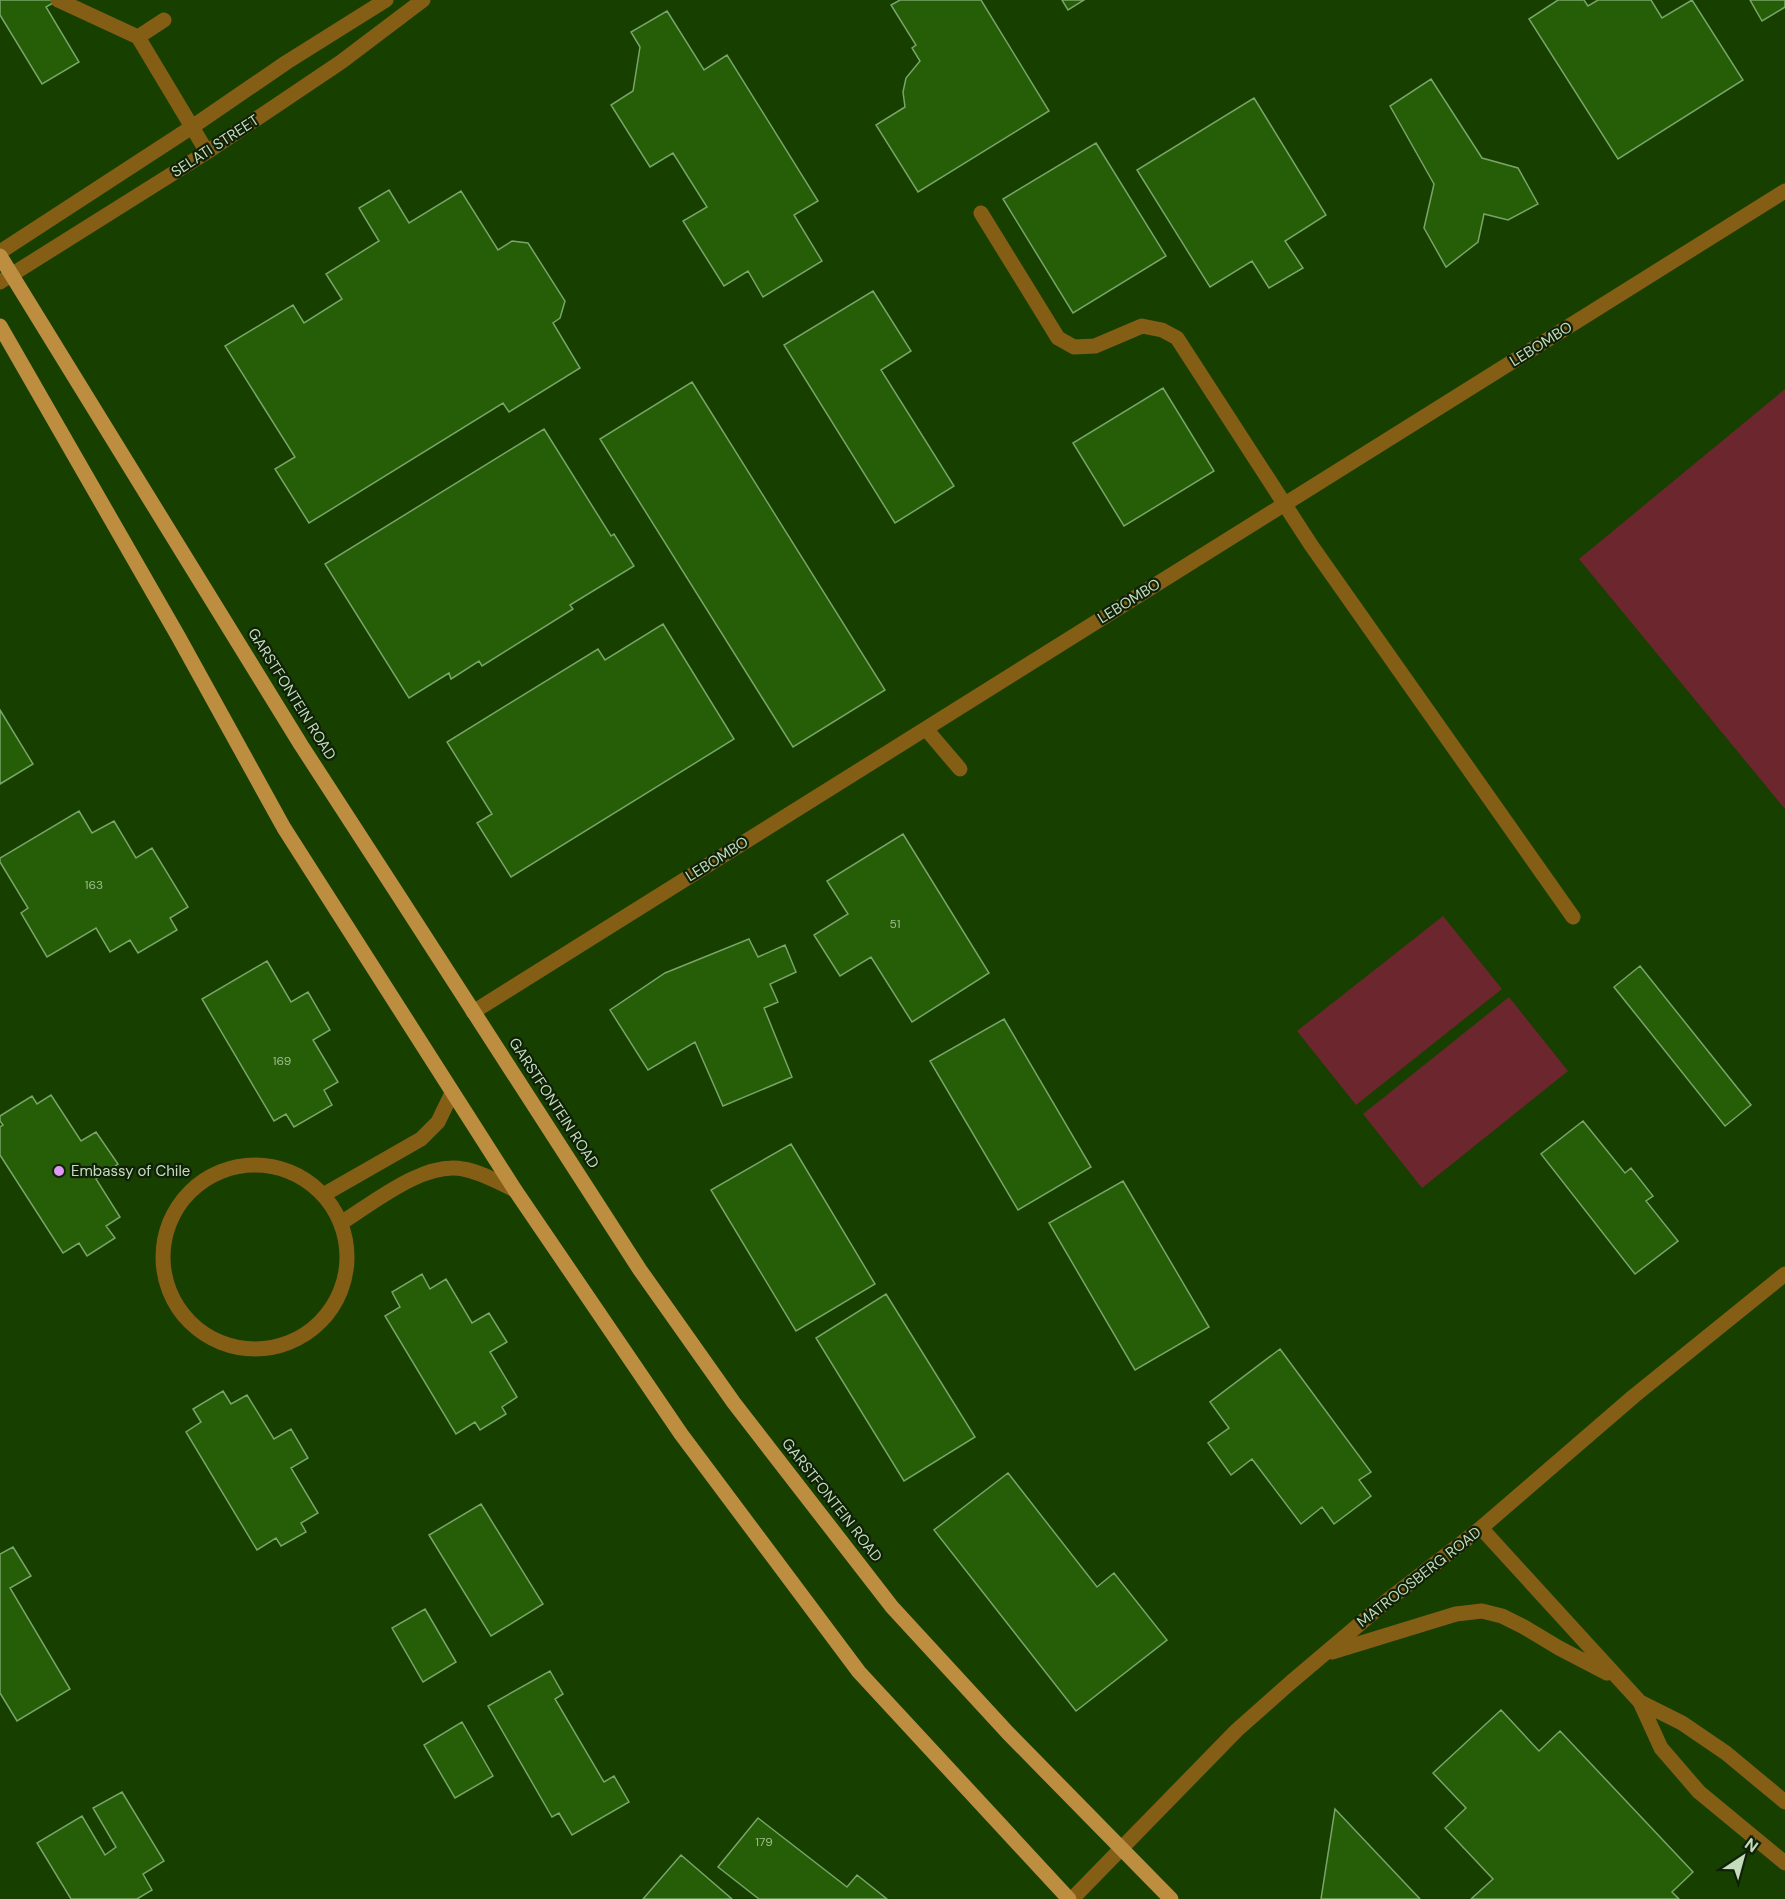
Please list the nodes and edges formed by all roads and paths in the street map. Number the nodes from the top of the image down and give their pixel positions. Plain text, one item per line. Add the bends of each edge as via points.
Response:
1 (58, 0) edge
2 (386, 0) edge
3 (423, 0) edge
4 (164, 20) dead end
5 (138, 37) junction
6 (192, 127) junction
7 (207, 152) junction
8 (1785, 191) edge
9 (981, 213) dead end
10 (0, 254) edge
11 (5, 279) edge
12 (0, 326) edge
13 (1285, 504) junction
14 (926, 729) junction
15 (960, 768) dead end
16 (1573, 917) dead end
17 (473, 1012) junction
18 (452, 1093) junction
19 (515, 1190) junction
20 (323, 1195) junction
21 (341, 1222) junction
22 (1785, 1274) edge
23 (1481, 1528) junction
24 (1324, 1654) junction
25 (1618, 1679) junction
26 (1640, 1702) junction
27 (1785, 1802) edge
28 (1120, 1847) junction
29 (1785, 1863) edge
30 (1070, 1899) edge
31 (1171, 1899) edge

1 - 5 street
2 - 6 street, SELATI STREET
3 - 7 street, SELATI STREET via 341,62
4 - 5 street
5 - 6 street
6 - 7 street
6 - 10 street, SELATI STREET
7 - 11 street, SELATI STREET
8 - 13 street, LEBOMBO
9 - 13 street via 1058,338 1074,347 1095,346 1142,326 1177,338
10 - 11 main road, GARSTFONTEIN ROAD
11 - 17 main road, GARSTFONTEIN ROAD
12 - 18 main road via 284,828
13 - 14 street, LEBOMBO
13 - 16 street
14 - 15 street
14 - 17 street, LEBOMBO
17 - 28 main road, GARSTFONTEIN ROAD via 640,1270 762,1440 892,1607
18 - 19 main road
18 - 20 street via 438,1122 421,1139
19 - 21 street via 463,1169 429,1171
19 - 30 main road via 681,1434 859,1672
20 - 21 street
20 - 21 street via 302,1177 277,1167 249,1164 223,1170 199,1183 180,1202 165,1236 165,1281 176,1306 194,1327 217,1342 244,1349 271,1348 297,1340 320,1324 336,1302 346,1276 347,1249
22 - 23 street, MATROOSBERG ROAD via 1634,1396
23 - 24 street, MATROOSBERG ROAD
23 - 25 street
24 - 25 street via 1455,1614 1482,1611 1516,1623
24 - 28 street, MATROOSBERG ROAD via 1237,1730
25 - 26 street
26 - 27 street via 1682,1723 1726,1753
26 - 29 street via 1661,1748 1699,1792
28 - 30 street, MATROOSBERG ROAD
28 - 31 main road, GARSTFONTEIN ROAD

